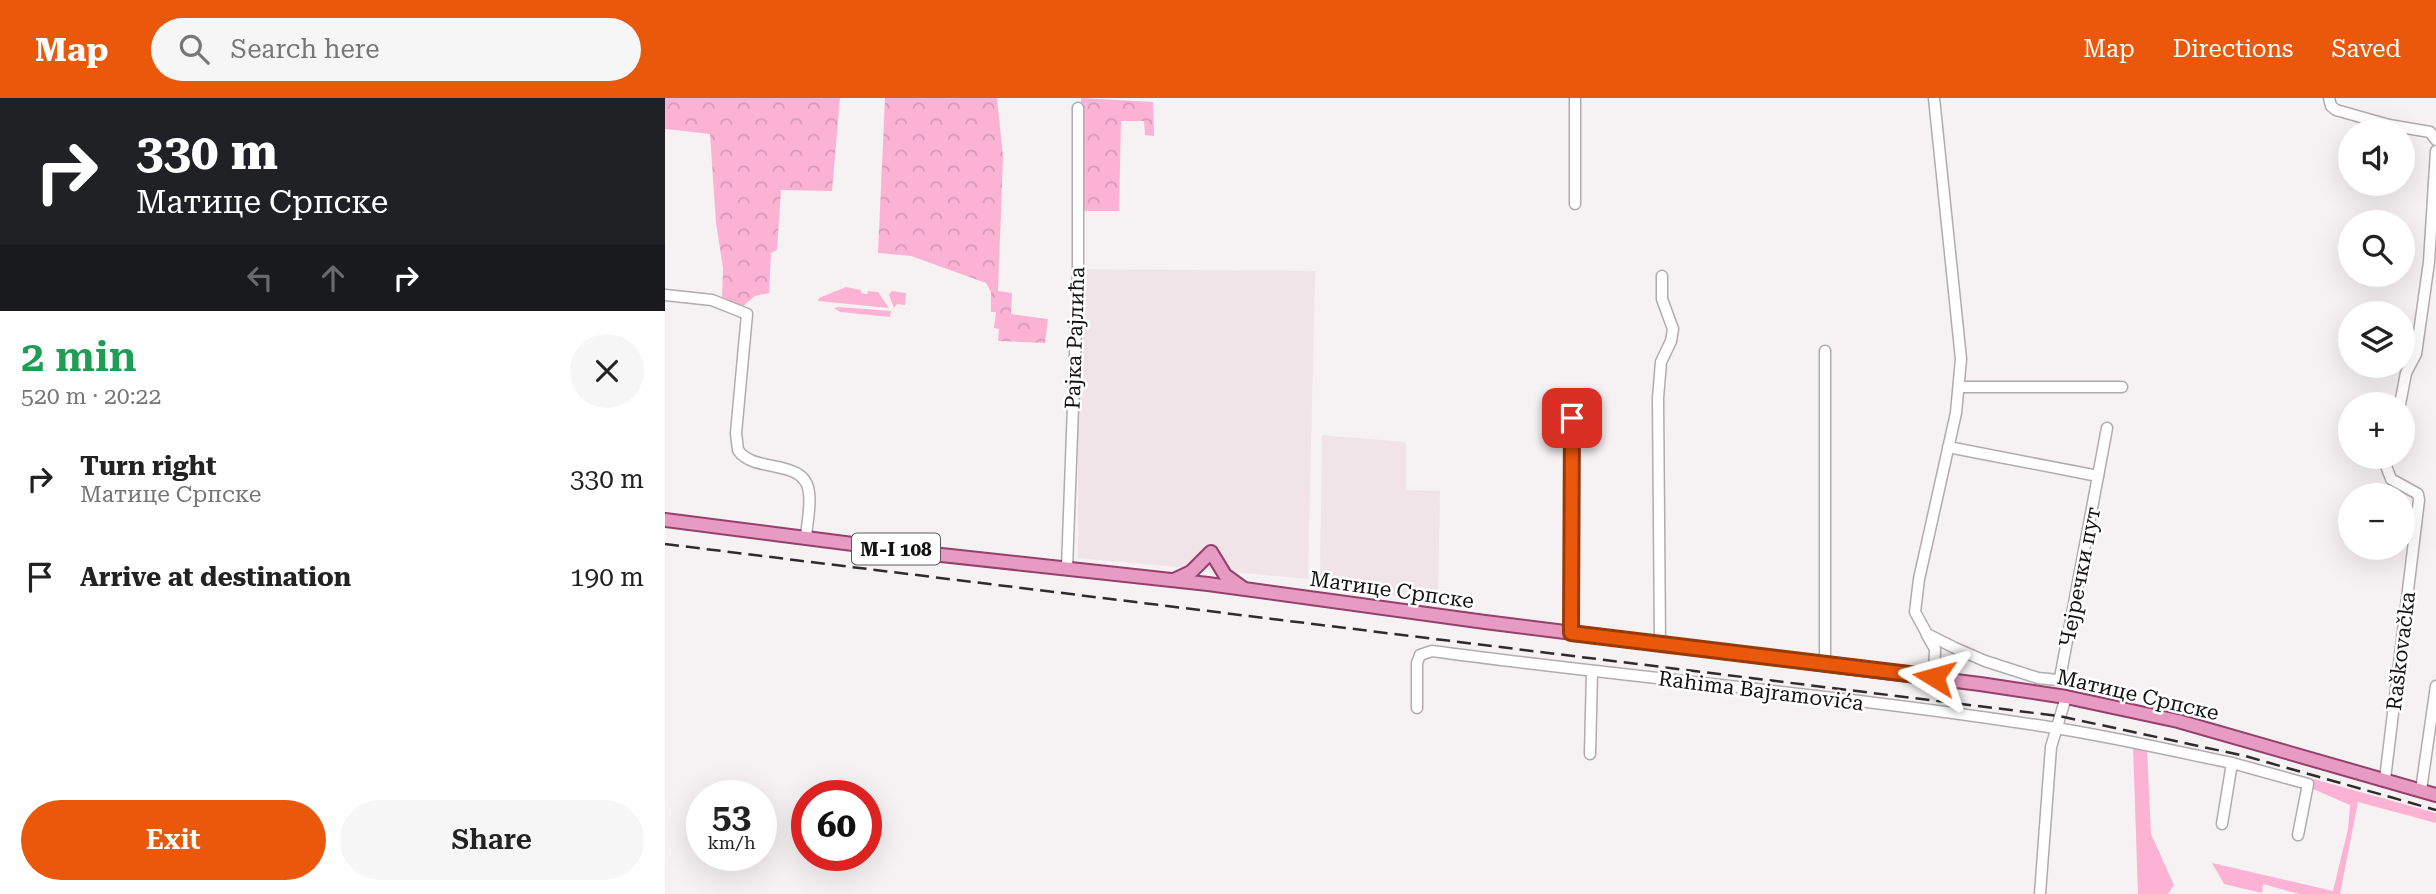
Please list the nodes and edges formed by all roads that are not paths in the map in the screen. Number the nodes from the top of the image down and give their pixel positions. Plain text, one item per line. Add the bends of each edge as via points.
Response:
1 (1575, 98) edge
2 (1934, 98) edge
3 (2329, 98) edge
4 (1078, 107) dead end
5 (2436, 140) edge
6 (2436, 150) edge
7 (1575, 204) dead end
8 (1662, 276) dead end
9 (665, 295) edge
10 (1825, 351) dead end
11 (1960, 387) junction
12 (2122, 387) dead end
13 (2403, 392) edge
14 (1572, 418) dead end
15 (2107, 428) dead end
16 (1948, 447) junction
17 (2387, 469) edge
18 (2098, 476) junction
19 (665, 520) edge
20 (806, 537) junction
21 (1067, 568) junction
22 (1173, 581) junction
23 (1246, 590) junction
24 (1571, 633) junction
25 (1927, 635) junction
26 (1660, 643) junction
27 (1825, 663) junction
28 (1592, 673) junction
29 (1934, 677) junction
30 (2436, 686) edge
31 (2066, 697) junction
32 (1417, 708) dead end
33 (2055, 728) junction
34 (1590, 754) dead end
35 (2232, 763) junction
36 (2385, 779) junction
37 (2421, 790) junction
38 (2436, 795) edge
39 (2222, 824) dead end
40 (2298, 835) dead end
41 (2039, 894) edge

1 - 7 street
2 - 11 street via 1961,339
3 - 5 street via 2336,110 2430,132
4 - 21 street, Рајка Рајлића via 1078,260
6 - 13 street via 2429,262 2416,354
8 - 26 street via 1662,299 1673,329 1661,362 1657,457
9 - 20 street via 712,300 747,314 738,450 748,460 794,471 804,479 809,492
10 - 27 street
11 - 12 street
11 - 16 street
14 - 24 street
15 - 18 street, Чејречки пут
16 - 18 street
16 - 25 street via 1915,608
17 - 36 street, Raškovačka via 2391,478 2413,490 2419,500
18 - 25 street, Чејречки пут via 2060,678 2038,678 1985,661
19 - 20 main road, M-I 108
20 - 21 main road, M-I 108
21 - 22 main road, M-I 108
22 - 23 main road, Матице Српске / M-I 108
22 - 23 main road via 1187,575 1211,552 1225,575
23 - 24 main road, Матице Српске / M-I 108
24 - 26 main road, Матице Српске / M-I 108
25 - 29 street via 1935,649
26 - 27 main road, Матице Српске / M-I 108
27 - 29 main road, Матице Српске / M-I 108
28 - 32 street, Rahima Bajramovića via 1432,651 1420,655 1417,663
28 - 33 street, Rahima Bajramovića
28 - 34 street
29 - 31 main road, Матице Српске / M-I 108
30 - 37 street
31 - 33 street
31 - 36 main road, Матице Српске / M-I 108 via 2178,721
33 - 35 street, Rahima Bajramovića
33 - 41 street
35 - 39 street
35 - 40 street, Rahima Bajramovića via 2308,783
36 - 37 main road, Матице Српске / M-I 108
37 - 38 main road, Матице Српске / M-I 108

